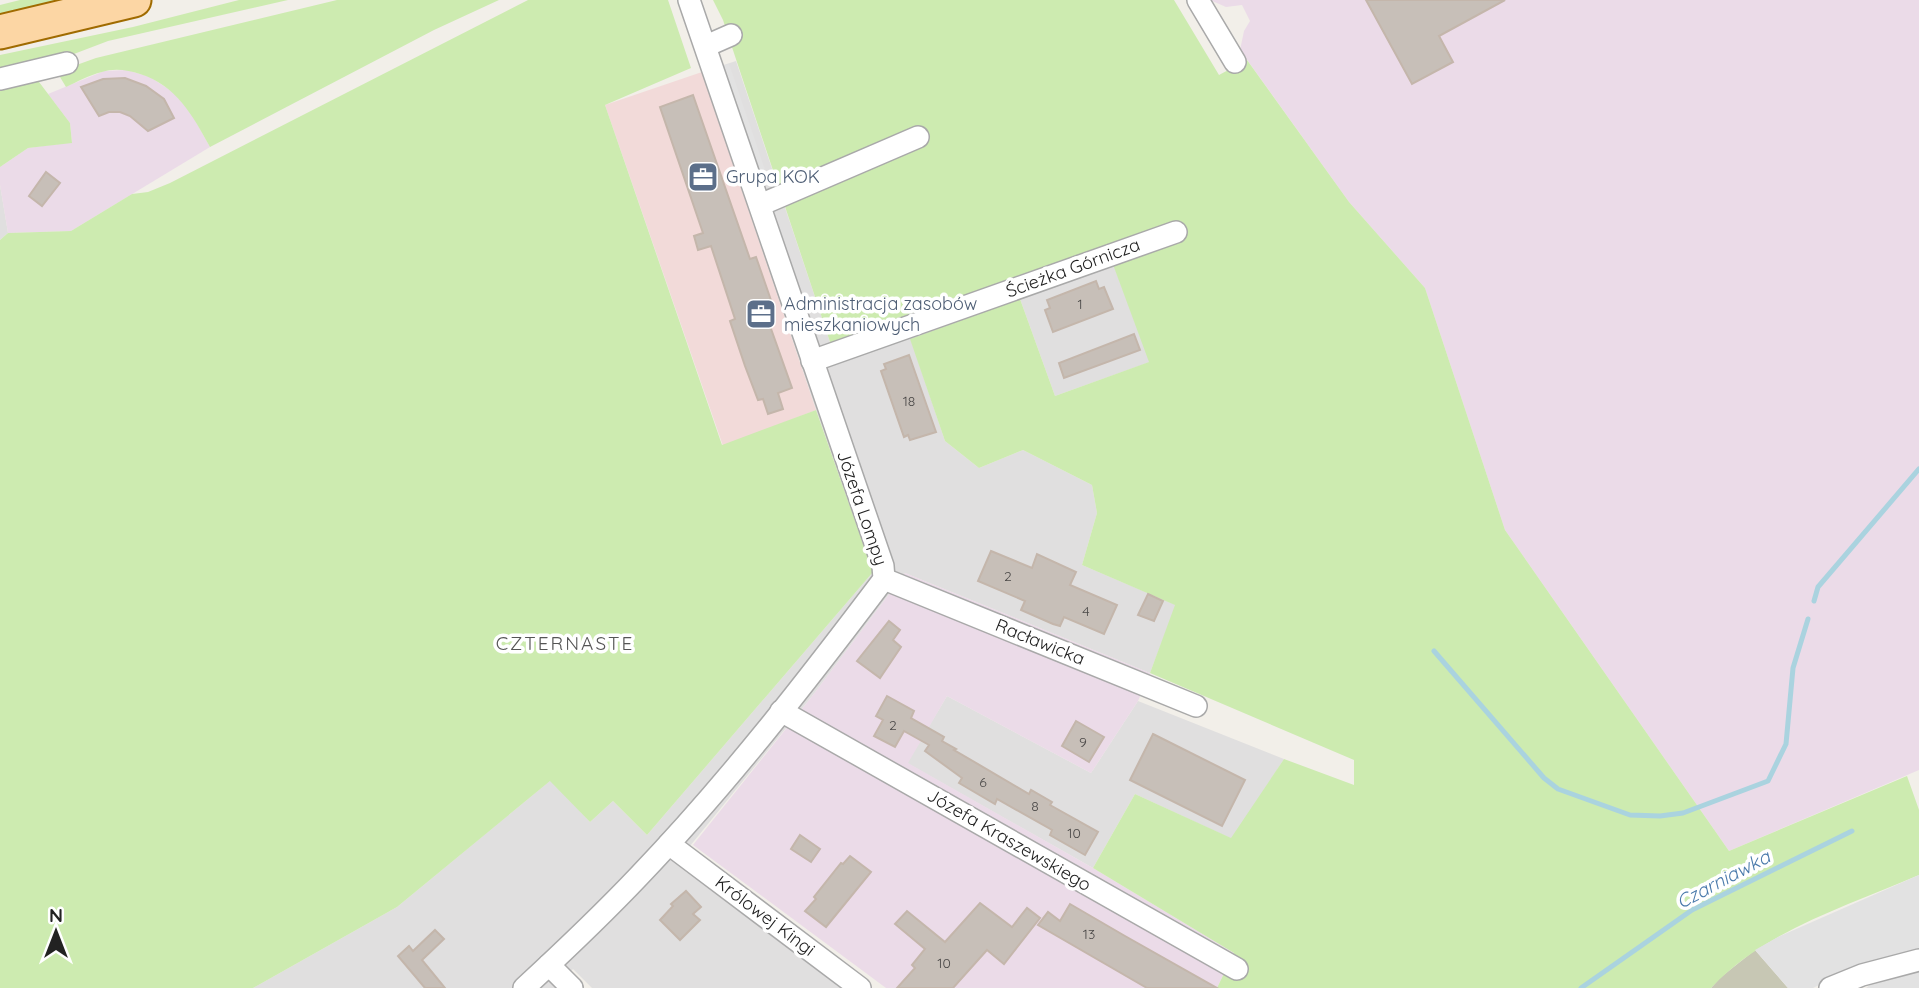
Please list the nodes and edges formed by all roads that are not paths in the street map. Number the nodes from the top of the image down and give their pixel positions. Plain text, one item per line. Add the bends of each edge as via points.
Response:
1 (134, 0) edge
2 (689, 0) edge
3 (1198, 0) edge
4 (0, 32) edge
5 (731, 35) dead end
6 (706, 46) junction
7 (1235, 62) dead end
8 (67, 63) dead end
9 (0, 79) edge
10 (918, 137) dead end
11 (760, 205) junction
12 (1177, 232) dead end
13 (812, 362) junction
14 (884, 579) junction
15 (1196, 706) dead end
16 (781, 711) junction
17 (669, 844) junction
18 (1919, 960) edge
19 (549, 965) junction
20 (1237, 969) dead end
21 (524, 988) edge
22 (572, 988) edge
23 (860, 988) edge
24 (1830, 988) edge

1 - 4 main road
2 - 6 street, Józefa Lompy
3 - 7 street
5 - 6 street
6 - 11 street, Józefa Lompy
8 - 9 street
10 - 11 street
11 - 13 street, Józefa Lompy
12 - 13 street, Ścieżka Górnicza
13 - 14 street, Józefa Lompy
14 - 15 street, Racławicka
14 - 16 street, Józefa Lompy
16 - 17 street, Józefa Lompy
16 - 20 street, Józefa Kraszewskiego
17 - 19 street, Józefa Lompy
17 - 23 street, Królowej Kingi
18 - 24 street
19 - 21 street, Józefa Lompy
19 - 22 street

